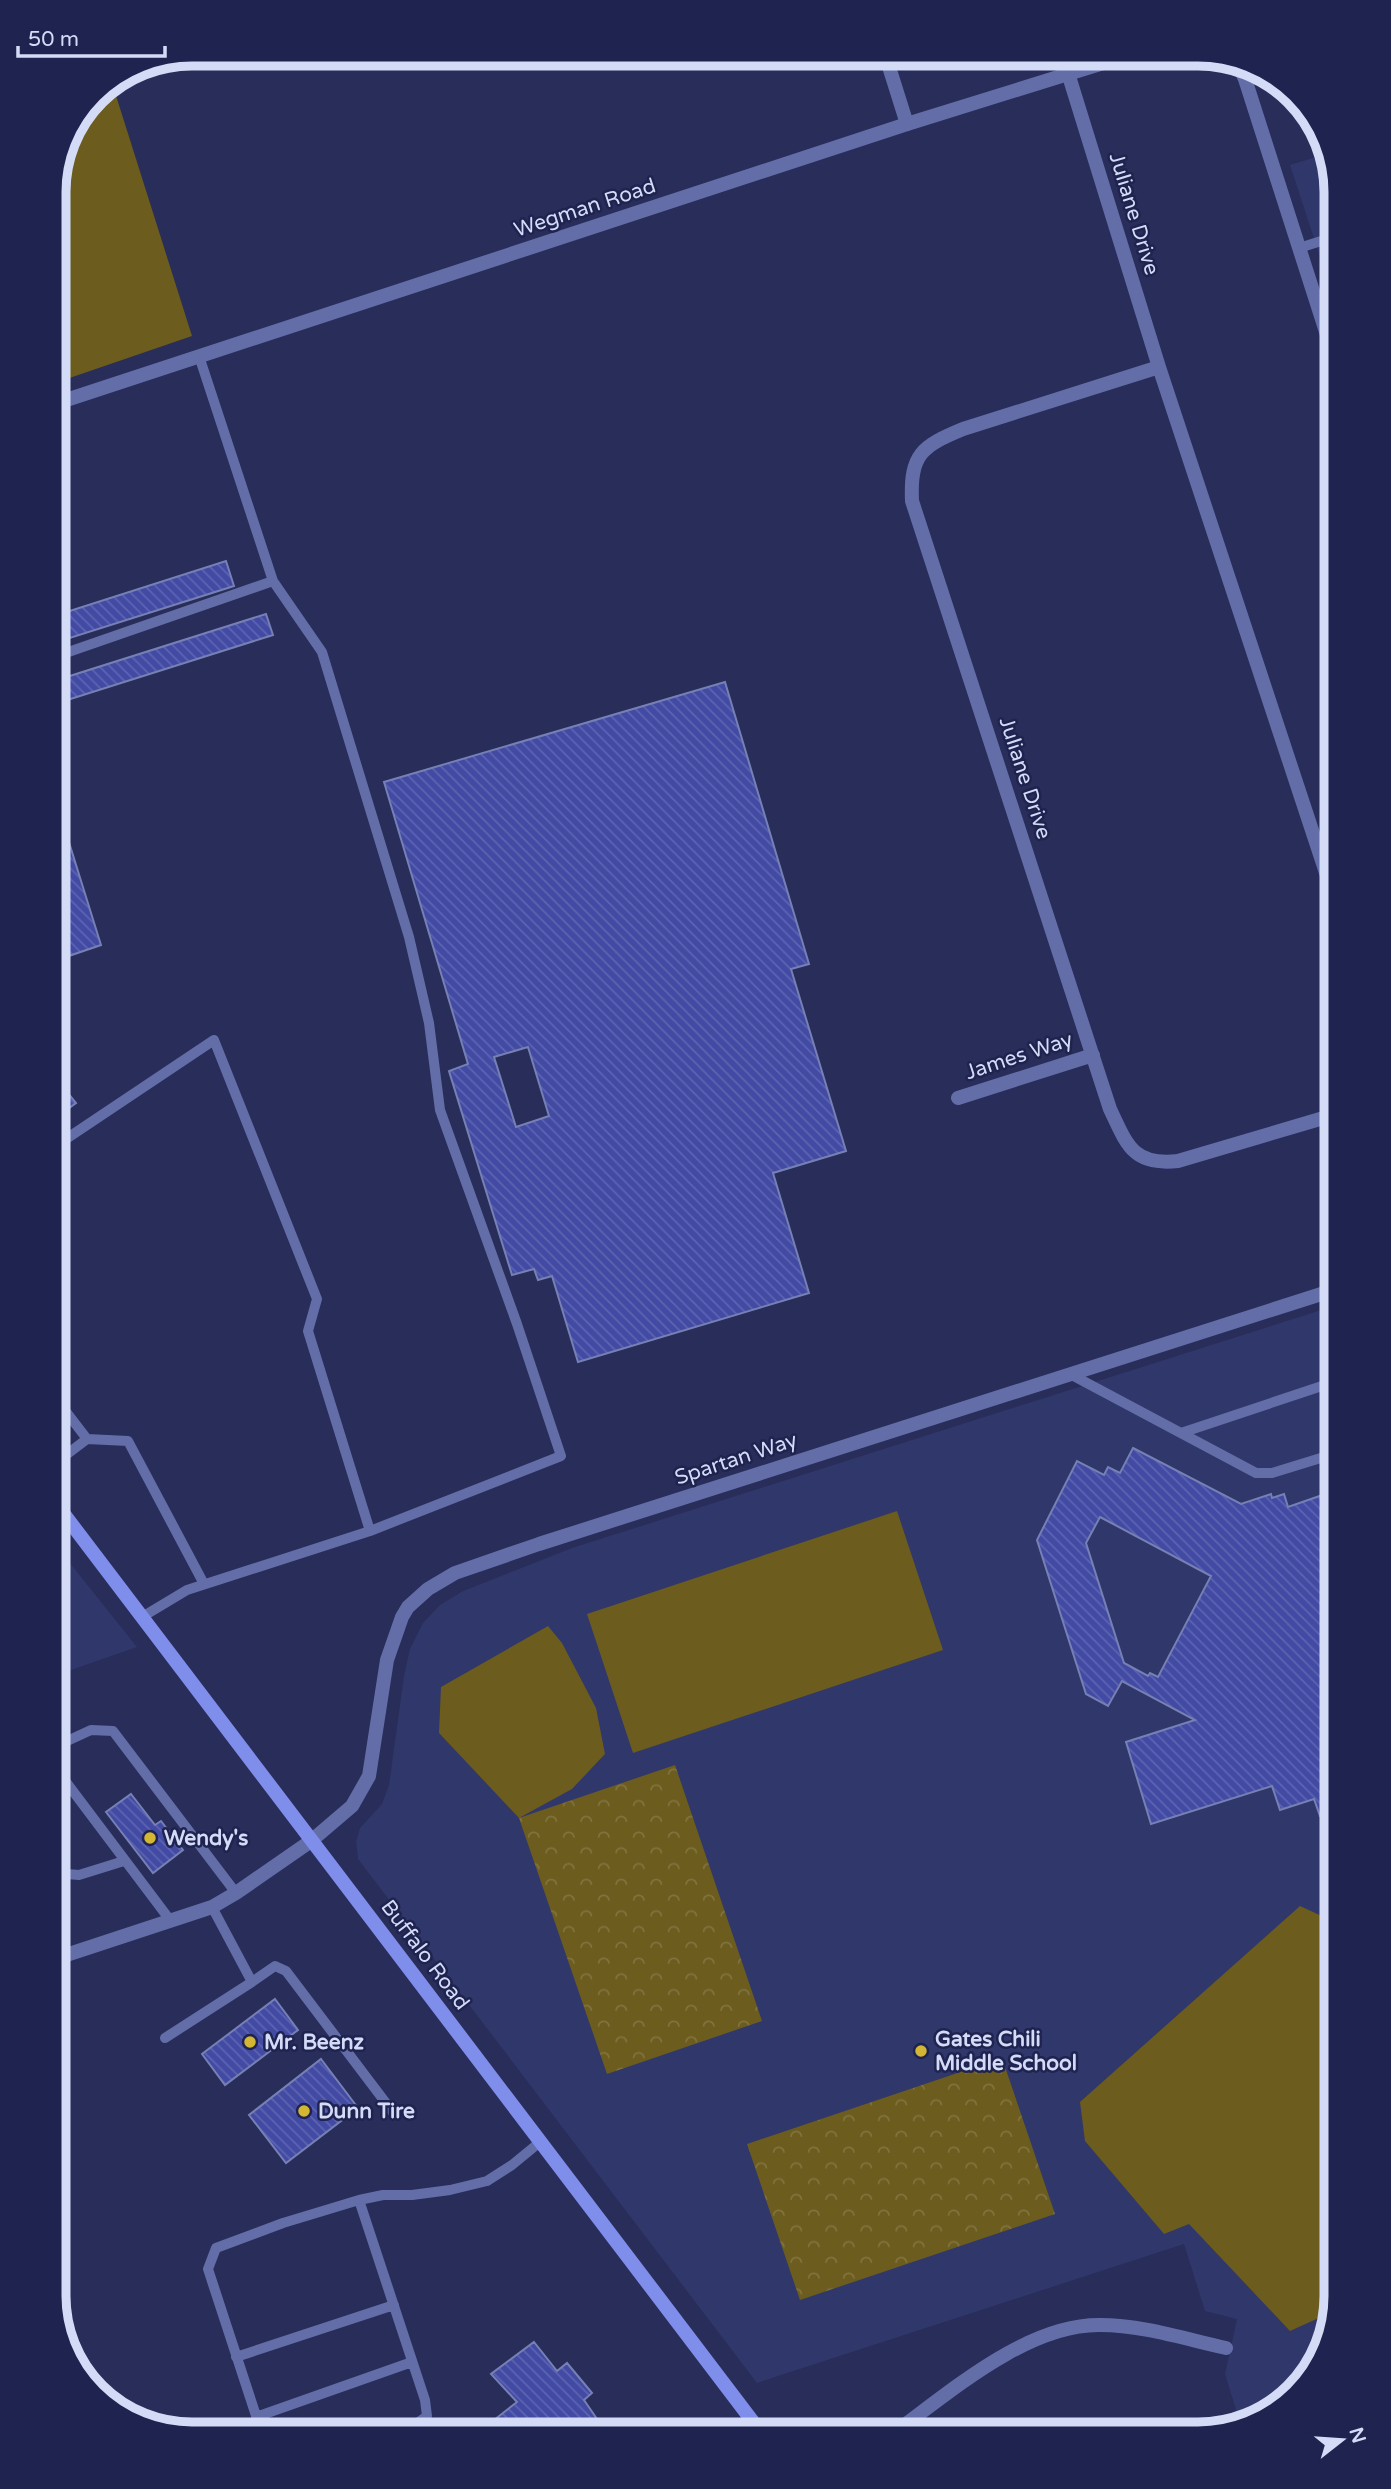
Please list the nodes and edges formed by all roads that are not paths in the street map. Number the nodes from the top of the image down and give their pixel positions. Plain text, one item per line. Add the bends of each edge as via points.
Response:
1 (889, 67) edge
2 (1089, 67) edge
3 (1068, 73) junction
4 (1243, 75) edge
5 (906, 124) junction
6 (1324, 241) edge
7 (1299, 248) junction
8 (1324, 326) edge
9 (199, 356) junction
10 (1159, 367) junction
11 (67, 400) edge
12 (273, 581) junction
13 (67, 653) edge
14 (1324, 867) edge
15 (1093, 1055) junction
16 (958, 1098) dead end
17 (1324, 1118) edge
18 (67, 1139) edge
19 (1324, 1293) edge
20 (1070, 1374) junction
21 (1324, 1385) edge
22 (66, 1412) edge
23 (1181, 1433) junction
24 (87, 1439) junction
25 (66, 1455) edge
26 (1324, 1457) edge
27 (66, 1516) edge
28 (370, 1531) junction
29 (204, 1584) junction
30 (142, 1617) junction
31 (66, 1741) edge
32 (66, 1783) edge
33 (311, 1841) junction
34 (124, 1861) junction
35 (66, 1873) edge
36 (236, 1893) junction
37 (212, 1907) junction
38 (170, 1920) junction
39 (66, 1955) edge
40 (252, 1982) junction
41 (165, 2038) dead end
42 (395, 2116) dead end
43 (540, 2142) junction
44 (359, 2200) junction
45 (394, 2305) junction
46 (1226, 2348) dead end
47 (236, 2357) junction
48 (412, 2362) junction
49 (256, 2417) junction
50 (258, 2422) edge
51 (419, 2422) edge
52 (753, 2422) edge
53 (910, 2422) edge

1 - 5 street
2 - 3 street, Wegman Road
3 - 5 street, Wegman Road
3 - 10 street, Juliane Drive
4 - 7 street
5 - 9 street, Wegman Road
6 - 7 lane
7 - 8 street
9 - 11 street, Wegman Road
9 - 12 lane
10 - 14 street, Juliane Drive
10 - 15 street, Juliane Drive via 934,441 918,457 911,477 912,501
12 - 13 lane
12 - 28 lane via 322,652 409,937 429,1023 440,1110 561,1456
15 - 16 street, James Way
15 - 17 street, Juliane Drive via 1127,1145 1140,1157 1158,1163
18 - 28 lane via 214,1040 317,1299 308,1331
19 - 20 street, Spartan Way
20 - 23 lane
20 - 33 street, Spartan Way via 440,1580 408,1607 395,1634 369,1776 362,1791 352,1806
21 - 23 lane
22 - 24 lane
23 - 26 lane via 1264,1475
24 - 25 lane
24 - 29 lane via 128,1441
27 - 30 main road, Buffalo Road
28 - 29 lane
29 - 30 lane
30 - 33 main road, Buffalo Road
31 - 36 lane via 91,1730 113,1731
32 - 34 lane
33 - 36 street, Spartan Way
33 - 43 main road, Buffalo Road
34 - 35 lane via 79,1875
34 - 38 lane
36 - 37 street, Spartan Way
37 - 38 street, Spartan Way
37 - 40 lane
38 - 39 street, Spartan Way
40 - 41 lane
40 - 42 lane via 275,1966 286,1971
43 - 44 lane via 487,2181
43 - 52 main road, Buffalo Road
44 - 45 lane
44 - 47 lane via 216,2248 208,2269
45 - 47 lane
45 - 48 lane
46 - 53 street via 1137,2328 1098,2325 1059,2330 1020,2346
47 - 49 lane
48 - 49 lane
48 - 51 lane via 427,2416
49 - 50 lane

